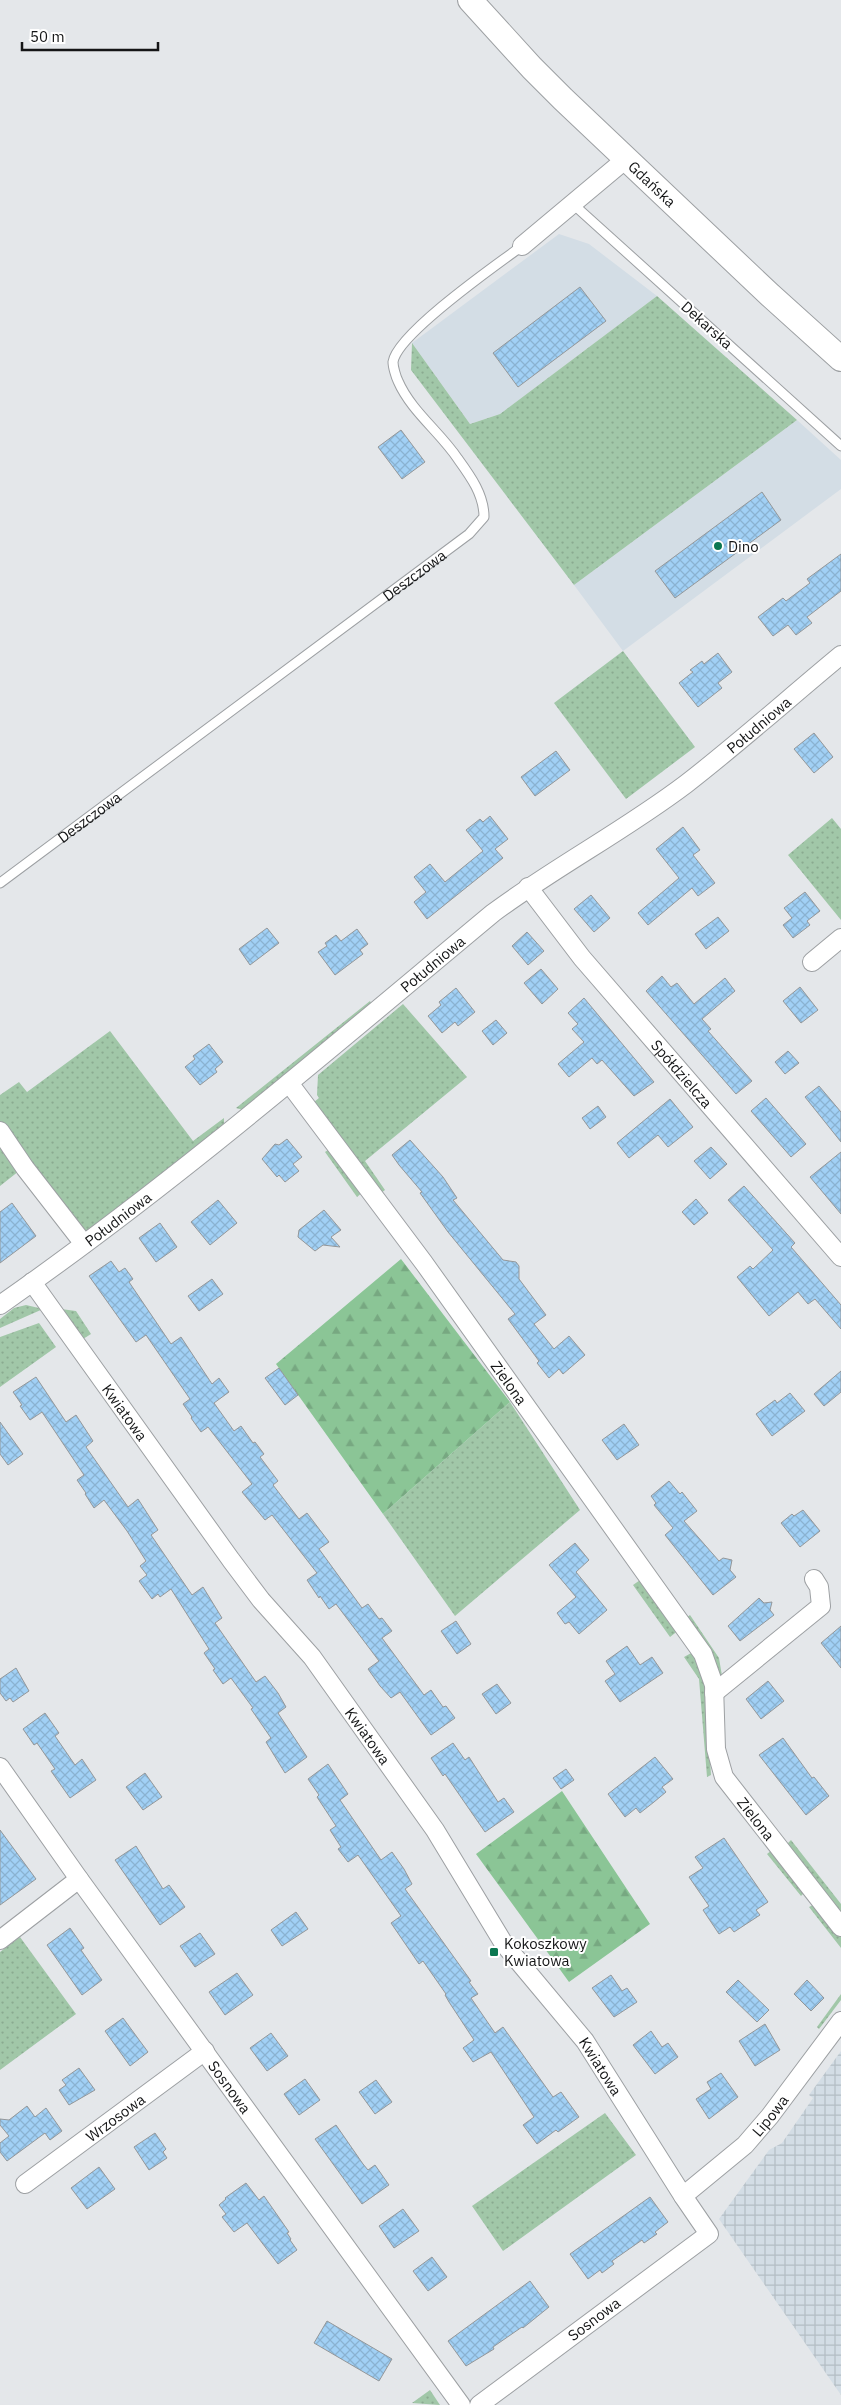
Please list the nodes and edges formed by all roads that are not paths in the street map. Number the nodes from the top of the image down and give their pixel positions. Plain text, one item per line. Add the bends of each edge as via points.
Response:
1 (470, 0) edge
2 (626, 160) junction
3 (574, 204) junction
4 (522, 246) joint
5 (841, 359) edge
6 (841, 446) edge
7 (841, 655) edge
8 (0, 883) edge
9 (528, 887) junction
10 (841, 938) edge
11 (812, 962) dead end
12 (289, 1083) junction
13 (0, 1131) edge
14 (84, 1244) junction
15 (841, 1256) edge
16 (32, 1282) junction
17 (0, 1305) edge
18 (814, 1579) dead end
19 (714, 1692) junction
20 (0, 1767) edge
21 (79, 1879) junction
22 (841, 1927) edge
23 (0, 1940) edge
24 (841, 2021) edge
25 (205, 2051) junction
26 (25, 2184) dead end
27 (682, 2196) junction
28 (709, 2234) joint
29 (461, 2405) edge
30 (479, 2405) edge

1 - 2 main road, Gdańska via 532,68
2 - 3 street, Deszczowa
2 - 5 main road, Gdańska
3 - 4 street, Deszczowa
3 - 6 lane, Dekarska
4 - 8 lane, Deszczowa via 405,340 393,362 397,380 416,409 473,480 484,504 484,517 469,534
7 - 9 street, Południowa via 686,784
9 - 12 street, Południowa
9 - 15 street, Spółdzielcza via 582,958
10 - 11 street
12 - 14 street, Południowa
12 - 19 street, Zielona via 424,1263 703,1654
13 - 14 street
14 - 16 street, Południowa
16 - 17 street
16 - 27 street, Kwiatowa via 231,1560 261,1600 312,1657 424,1815 504,1944 585,2041
18 - 19 street via 820,1587 821,1606
19 - 22 street, Zielona via 716,1749 724,1777
20 - 21 street, Sosnowa
21 - 23 street
21 - 25 street, Sosnowa
24 - 27 street, Lipowa via 745,2145
25 - 26 street, Wrzosowa
25 - 29 street, Sosnowa
27 - 28 street, Kwiatowa
28 - 30 street, Sosnowa

